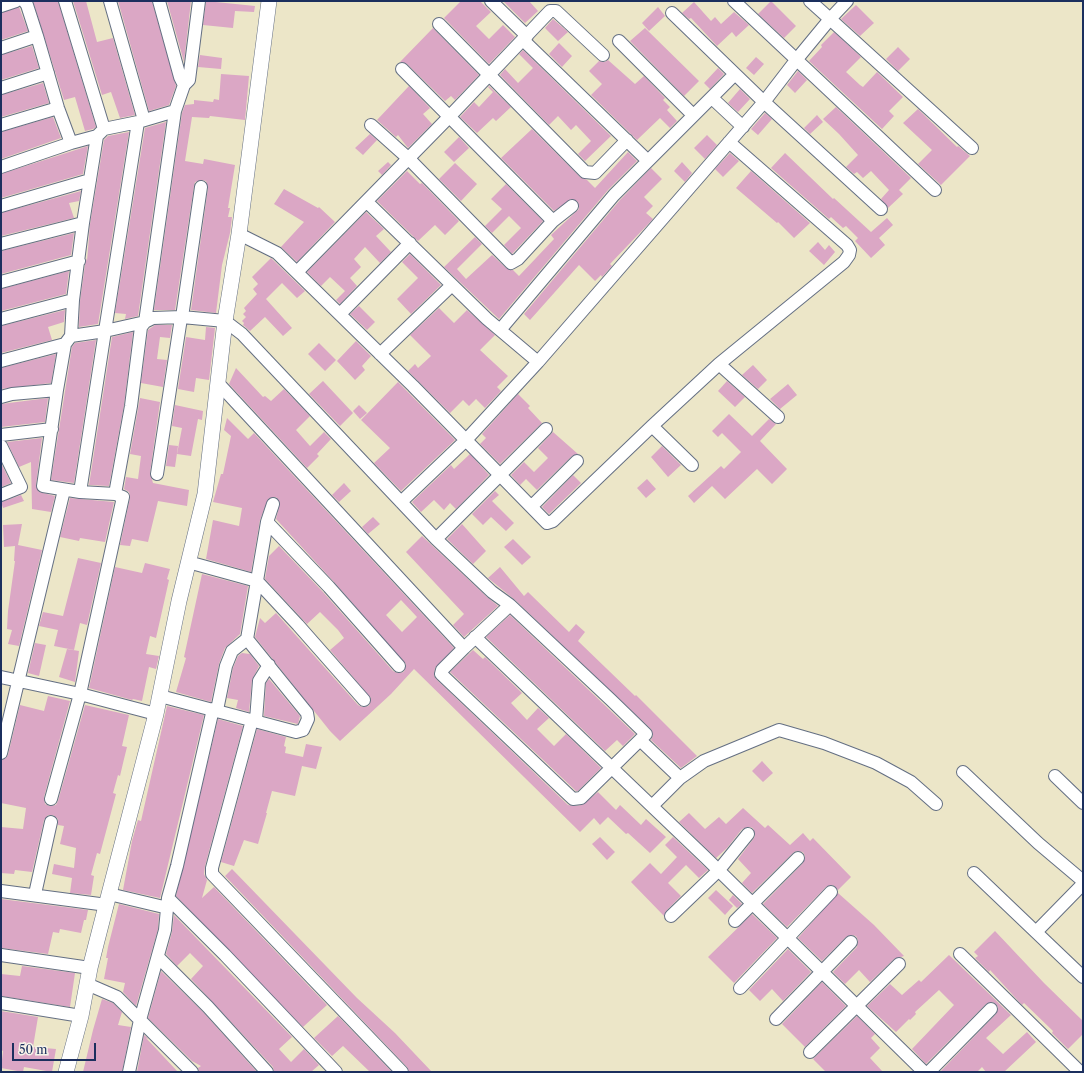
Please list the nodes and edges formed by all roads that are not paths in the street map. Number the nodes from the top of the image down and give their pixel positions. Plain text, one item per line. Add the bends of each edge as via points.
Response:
1 (16, 1) edge
2 (24, 1) edge
3 (65, 1) edge
4 (110, 1) edge
5 (159, 1) edge
6 (199, 1) edge
7 (269, 1) edge
8 (491, 1) edge
9 (734, 1) edge
10 (810, 1) edge
11 (847, 1) edge
12 (1, 6) edge
13 (672, 13) dead end
14 (830, 20) junction
15 (439, 24) dead end
16 (37, 36) junction
17 (525, 38) junction
18 (619, 41) dead end
19 (1, 48) edge
20 (603, 55) dead end
21 (797, 59) junction
22 (402, 69) dead end
23 (48, 73) junction
24 (735, 74) junction
25 (490, 75) junction
26 (184, 85) junction
27 (1, 88) edge
28 (53, 91) junction
29 (712, 98) junction
30 (764, 102) junction
31 (58, 108) junction
32 (175, 111) junction
33 (45, 112) junction
34 (693, 114) junction
35 (450, 116) junction
36 (141, 121) junction
37 (372, 125) dead end
38 (1, 126) edge
39 (743, 127) junction
40 (101, 132) junction
41 (627, 140) junction
42 (729, 142) junction
43 (71, 143) junction
44 (972, 148) dead end
45 (409, 159) junction
46 (647, 160) junction
47 (1, 167) edge
48 (90, 180) junction
49 (201, 187) dead end
50 (935, 190) dead end
51 (367, 202) junction
52 (1, 206) edge
53 (572, 206) dead end
54 (881, 209) dead end
55 (553, 221) junction
56 (83, 222) junction
57 (239, 234) junction
58 (410, 243) junction
59 (1, 244) edge
60 (79, 261) junction
61 (297, 272) junction
62 (1, 282) edge
63 (452, 285) junction
64 (73, 300) junction
65 (340, 314) junction
66 (182, 317) junction
67 (1, 319) edge
68 (225, 321) junction
69 (145, 322) junction
70 (500, 330) junction
71 (105, 331) junction
72 (68, 340) junction
73 (380, 354) junction
74 (1, 361) edge
75 (538, 362) junction
76 (719, 364) junction
77 (218, 383) junction
78 (57, 390) junction
79 (1, 397) edge
80 (778, 417) dead end
81 (652, 426) junction
82 (52, 429) junction
83 (546, 429) dead end
84 (1, 435) edge
85 (466, 440) junction
86 (1, 446) edge
87 (577, 461) dead end
88 (692, 465) dead end
89 (157, 474) dead end
90 (499, 474) junction
91 (64, 490) junction
92 (80, 492) junction
93 (115, 494) junction
94 (1, 495) edge
95 (401, 502) junction
96 (273, 504) dead end
97 (532, 506) junction
98 (267, 522) junction
99 (436, 539) junction
100 (188, 562) junction
101 (257, 581) junction
102 (510, 605) junction
103 (476, 637) junction
104 (247, 639) junction
105 (464, 648) junction
106 (268, 665) junction
107 (399, 666) dead end
108 (1, 677) edge
109 (19, 681) junction
110 (80, 694) junction
111 (160, 696) junction
112 (364, 700) dead end
113 (215, 710) junction
114 (156, 714) junction
115 (254, 720) junction
116 (640, 740) junction
117 (1, 753) edge
118 (612, 769) junction
119 (963, 772) dead end
120 (1055, 776) dead end
121 (680, 778) junction
122 (51, 800) dead end
123 (1083, 803) edge
124 (936, 804) dead end
125 (652, 806) junction
126 (51, 822) dead end
127 (748, 834) dead end
128 (798, 858) dead end
129 (718, 871) junction
130 (974, 872) dead end
131 (1083, 882) edge
132 (1, 891) edge
133 (831, 892) dead end
134 (35, 894) junction
135 (108, 899) junction
136 (168, 903) junction
137 (753, 903) junction
138 (671, 916) dead end
139 (735, 921) dead end
140 (1036, 932) junction
141 (788, 938) junction
142 (851, 942) dead end
143 (960, 954) dead end
144 (1, 955) edge
145 (158, 957) junction
146 (899, 964) dead end
147 (90, 968) junction
148 (823, 972) junction
149 (1083, 977) edge
150 (87, 984) junction
151 (740, 988) dead end
152 (1, 1003) edge
153 (857, 1006) junction
154 (991, 1009) dead end
155 (81, 1016) junction
156 (776, 1019) dead end
157 (140, 1020) junction
158 (810, 1052) dead end
159 (66, 1072) edge
160 (129, 1072) edge
161 (192, 1072) edge
162 (267, 1072) edge
163 (336, 1072) edge
164 (402, 1072) edge
165 (924, 1072) edge
166 (929, 1072) edge
167 (1080, 1072) edge

1 - 12 street
2 - 16 street
3 - 40 street
4 - 36 street
5 - 26 street
6 - 26 street via 189,80
7 - 57 street
8 - 17 street
9 - 21 street
10 - 14 street
11 - 14 street
13 - 24 street
14 - 21 street
14 - 44 street
15 - 25 street
16 - 19 street
16 - 23 street
17 - 20 street via 550,11 556,11
17 - 25 street
17 - 41 street
18 - 34 street
21 - 30 street
21 - 50 street
22 - 35 street
23 - 27 street
23 - 28 street
24 - 29 street
24 - 30 street
25 - 35 street
25 - 41 street via 585,172 595,173
26 - 32 street
28 - 31 street
28 - 33 street
29 - 34 street
29 - 39 street
30 - 39 street
30 - 54 street
31 - 33 street
31 - 43 street
32 - 36 street
32 - 69 street
33 - 38 street
34 - 46 street
35 - 45 street
35 - 55 street via 490,160
36 - 40 street
36 - 71 street
37 - 45 street
39 - 42 street
40 - 43 street
40 - 48 street
41 - 46 street
42 - 75 street
42 - 76 street via 850,250 844,262
43 - 47 street
45 - 51 street
45 - 55 street via 511,262 518,259
46 - 70 street via 576,239
48 - 52 street
48 - 56 street
49 - 66 street
51 - 58 street
51 - 61 street
53 - 55 street
56 - 59 street
56 - 60 street
57 - 61 street via 277,253
57 - 68 street
58 - 63 street
58 - 65 street
60 - 62 street
60 - 64 street
61 - 65 street
63 - 70 street
63 - 73 street
64 - 67 street
64 - 72 street
65 - 73 street
66 - 68 street
66 - 69 street via 153,318
66 - 89 street
68 - 77 street
68 - 95 street via 242,334
69 - 71 street
69 - 93 street via 141,327 131,406
70 - 75 street
71 - 72 street
71 - 92 street
72 - 74 street
72 - 78 street
73 - 85 street
75 - 85 street
76 - 80 street
76 - 81 street
77 - 100 street via 205,494
77 - 105 street
78 - 79 street
78 - 82 street
81 - 88 street
81 - 97 street via 553,521 546,523
82 - 84 street
82 - 91 street via 43,486
83 - 90 street
85 - 90 street
85 - 95 street
86 - 94 street via 20,487
87 - 97 street
90 - 97 street
90 - 99 street
91 - 92 street
91 - 109 street
92 - 93 street
93 - 110 street via 123,497
95 - 99 street
96 - 98 street
98 - 101 street
98 - 107 street via 330,587
99 - 102 street via 492,592
100 - 101 street
100 - 111 street
101 - 104 street
101 - 112 street
102 - 103 street
102 - 116 street via 646,734
103 - 105 street
103 - 118 street
104 - 106 street
104 - 113 street via 232,651
105 - 118 street via 441,674 573,799 581,798
106 - 115 street via 258,681
106 - 115 street via 307,713 308,719 303,730 296,732
108 - 109 street
109 - 110 street
109 - 117 street
110 - 114 street
110 - 122 street
111 - 113 street
111 - 114 street
113 - 115 street
113 - 136 street
114 - 135 street
115 - 164 street via 212,874
116 - 118 street
116 - 121 street
118 - 125 street
119 - 131 street
120 - 123 street
121 - 124 street via 704,761 779,730 824,743 876,763 911,782
121 - 125 street
125 - 129 street
126 - 134 street
127 - 129 street
128 - 137 street
129 - 137 street
129 - 138 street
130 - 140 street
131 - 140 street
132 - 134 street
133 - 141 street
134 - 135 street
135 - 136 street
135 - 147 street
136 - 145 street
136 - 163 street via 225,955
137 - 139 street
137 - 141 street
140 - 149 street
141 - 148 street
141 - 151 street
142 - 148 street
143 - 167 street
144 - 147 street
145 - 157 street
145 - 162 street via 208,1006
146 - 153 street
147 - 150 street
148 - 153 street
148 - 156 street
150 - 155 street
150 - 157 street via 116,997
152 - 155 street
153 - 158 street
153 - 165 street
154 - 166 street
155 - 159 street
157 - 160 street
157 - 161 street

